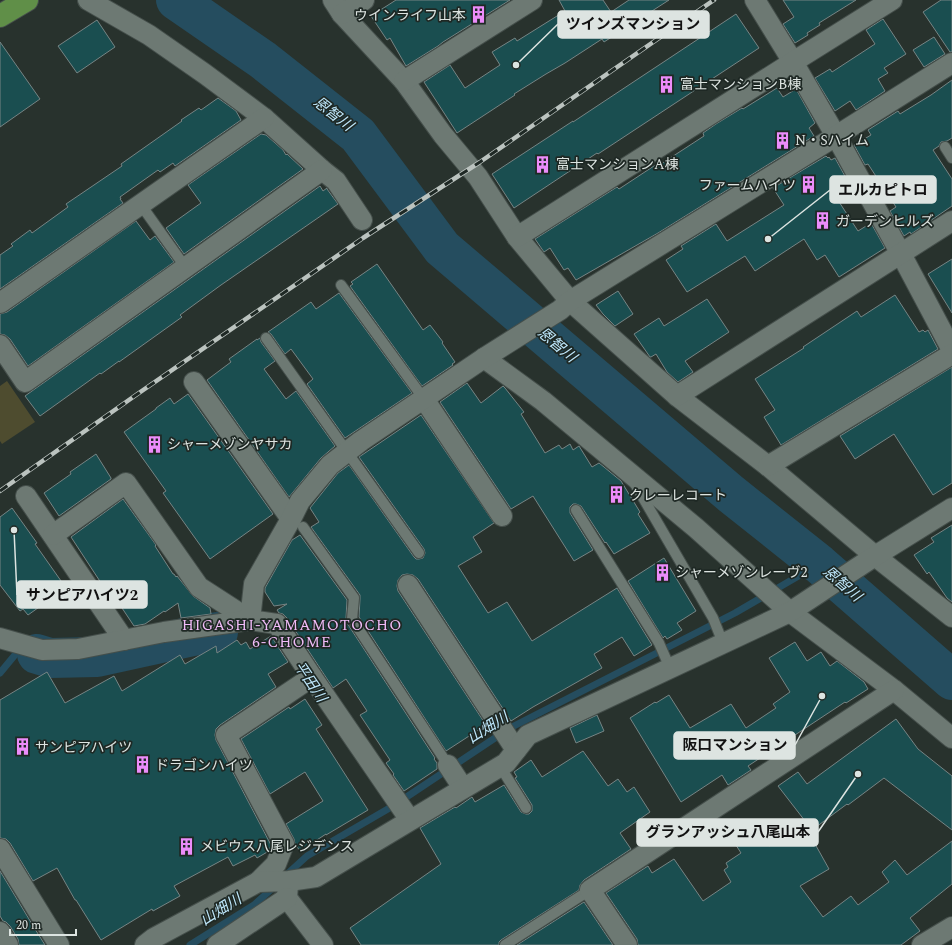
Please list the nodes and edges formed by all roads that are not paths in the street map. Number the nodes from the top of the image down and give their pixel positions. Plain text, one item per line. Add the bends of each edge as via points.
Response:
1 (27, 0) edge
2 (88, 0) edge
3 (364, 0) edge
4 (532, 0) edge
5 (755, 0) edge
6 (892, 0) edge
7 (338, 7) edge
8 (0, 16) edge
9 (793, 62) junction
10 (952, 63) edge
11 (404, 81) junction
12 (264, 118) junction
13 (836, 136) junction
14 (945, 147) dead end
15 (952, 158) edge
16 (322, 170) junction
17 (141, 205) junction
18 (362, 220) dead end
19 (952, 221) edge
20 (517, 237) junction
21 (901, 254) junction
22 (186, 268) junction
23 (341, 285) dead end
24 (0, 303) edge
25 (565, 306) junction
26 (266, 338) dead end
27 (0, 345) edge
28 (952, 350) edge
29 (952, 354) edge
30 (484, 358) junction
31 (194, 382) dead end
32 (677, 396) junction
33 (424, 399) junction
34 (347, 452) junction
35 (768, 466) junction
36 (627, 470) junction
37 (26, 496) dead end
38 (576, 510) dead end
39 (951, 510) edge
40 (502, 516) dead end
41 (297, 523) junction
42 (53, 535) junction
43 (419, 552) dead end
44 (873, 557) junction
45 (408, 585) dead end
46 (782, 601) junction
47 (952, 617) edge
48 (250, 620) junction
49 (721, 637) junction
50 (0, 638) edge
51 (124, 640) junction
52 (667, 662) junction
53 (312, 677) junction
54 (894, 690) junction
55 (952, 738) edge
56 (509, 740) junction
57 (500, 766) junction
58 (455, 775) junction
59 (526, 808) dead end
60 (402, 809) junction
61 (0, 849) edge
62 (279, 885) junction
63 (590, 890) junction
64 (952, 927) edge
65 (0, 932) edge
66 (8, 945) edge
67 (59, 945) edge
68 (145, 945) edge
69 (217, 945) edge
70 (323, 945) edge
71 (505, 945) edge
72 (627, 945) edge
73 (922, 945) edge

1 - 8 main road
2 - 12 street via 149,35
3 - 7 street
4 - 11 street
5 - 9 street
6 - 9 street
7 - 11 street
9 - 13 street
9 - 20 street
10 - 13 street
11 - 20 street via 443,135 478,176
12 - 16 street
12 - 17 street
13 - 21 street
13 - 25 street
14 - 15 lane
16 - 18 street via 336,181
16 - 22 street
17 - 22 lane
17 - 24 street
19 - 21 street
20 - 25 street
21 - 28 street
21 - 32 street
22 - 27 street via 25,382
23 - 33 lane
25 - 30 street
25 - 32 street
26 - 34 lane
29 - 35 street
30 - 33 street
30 - 36 street via 543,401
31 - 41 street
32 - 35 street
33 - 34 street
33 - 40 street
34 - 41 street via 330,465 300,501
34 - 43 lane
35 - 44 street
36 - 46 street
36 - 49 lane via 713,618
37 - 42 street
38 - 52 lane via 659,643
39 - 44 street
41 - 48 street via 254,584
41 - 58 lane via 354,598 352,619
42 - 48 street via 126,483 199,587
42 - 51 street
44 - 46 street
44 - 47 street
45 - 56 street
46 - 49 street
46 - 54 street
48 - 51 street
48 - 53 street via 277,624
49 - 52 street
50 - 51 street via 42,650 78,649
52 - 56 street via 528,735
53 - 60 street
53 - 62 street via 226,735 284,844 276,864
54 - 55 street
54 - 63 street
56 - 57 street via 506,763
57 - 58 street
57 - 59 lane
58 - 60 street
60 - 62 street via 316,877
61 - 67 street
62 - 68 street via 154,938
62 - 69 street
62 - 70 street
63 - 71 lane
63 - 72 street
64 - 73 street
65 - 66 street

